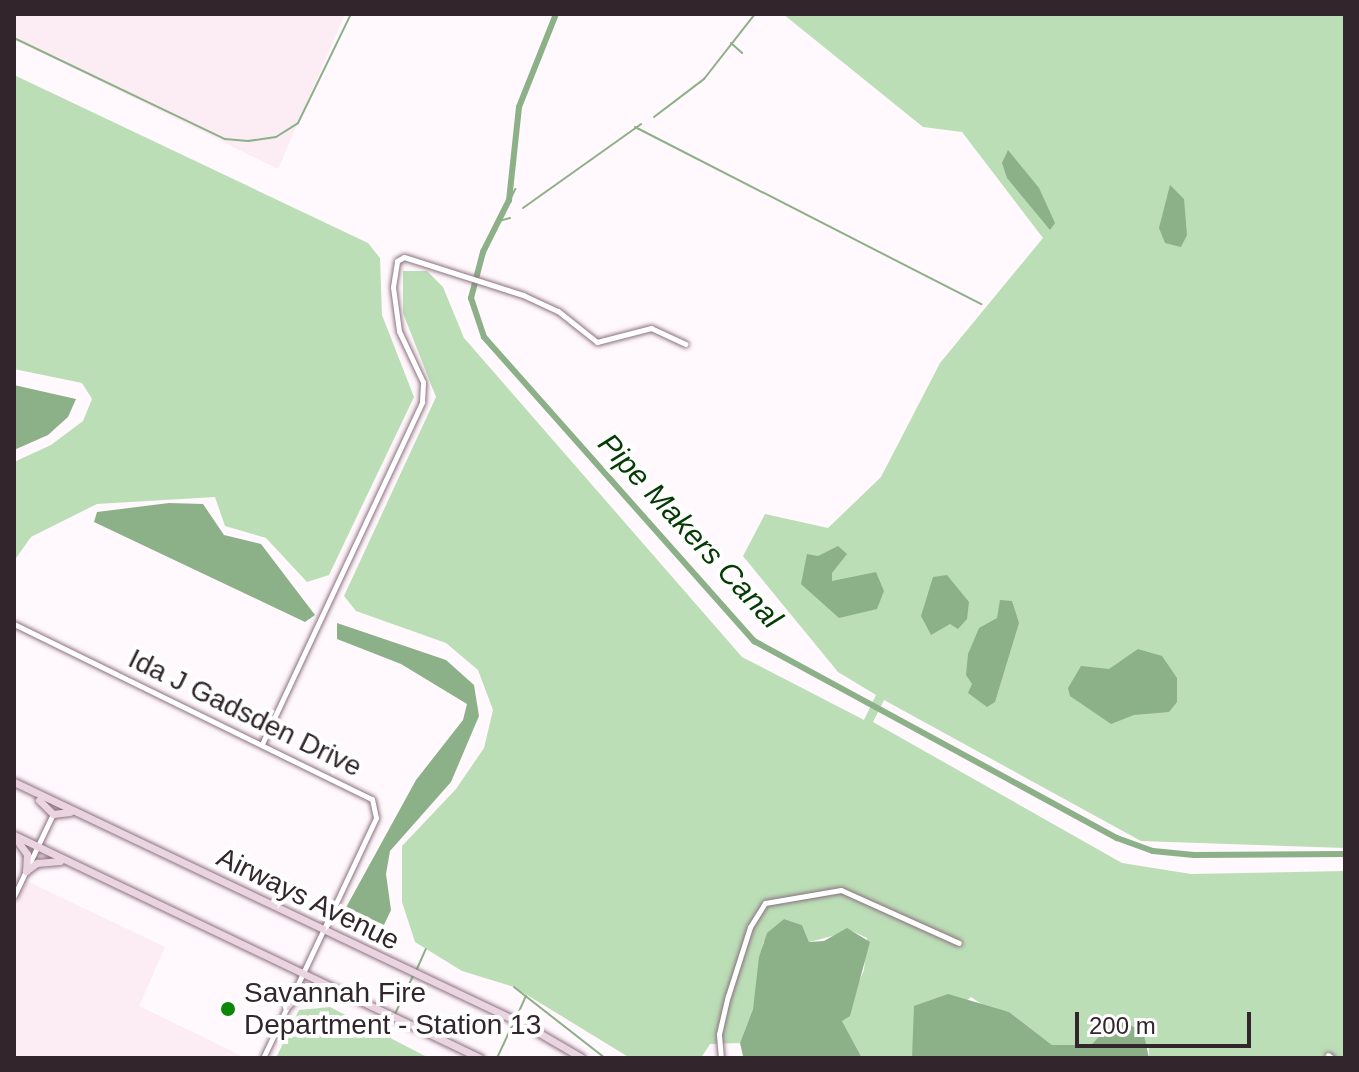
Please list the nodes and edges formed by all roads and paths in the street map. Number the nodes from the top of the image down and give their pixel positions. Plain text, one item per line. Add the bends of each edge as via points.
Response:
1 (685, 344) dead end
2 (14, 624) edge
3 (262, 744) junction
4 (18, 785) edge
5 (77, 813) junction
6 (53, 814) junction
7 (14, 837) edge
8 (38, 846) junction
9 (69, 862) junction
10 (26, 871) junction
11 (14, 896) edge
12 (323, 930) junction
13 (959, 943) dead end
14 (303, 973) junction
15 (363, 1001) junction
16 (287, 1006) junction
17 (263, 1058) edge
18 (480, 1058) edge
19 (582, 1058) edge
20 (721, 1058) edge

1 - 3 street via 651,328 597,342 558,311 404,257 397,261 393,287 399,331 423,382 422,402
2 - 3 street, Ida J Gadsden Drive
3 - 12 street, Ida J Gadsden Drive via 365,793 377,809
4 - 5 main road, Airways Avenue
4 - 6 main road via 49,805
5 - 6 main road
5 - 12 main road, Airways Avenue
6 - 8 street
7 - 8 main road
7 - 10 main road via 27,854
8 - 9 main road
8 - 10 street
9 - 10 main road via 37,863
9 - 14 main road
10 - 11 street
12 - 14 street, Ida J Gadsden Drive
12 - 19 main road, Airways Avenue via 515,1020
13 - 20 street via 841,890 765,903 750,927 728,996 719,1034
14 - 15 main road
14 - 16 street, Ida J Gadsden Drive
15 - 16 main road via 318,986 304,989
15 - 18 main road
16 - 17 street, Ida J Gadsden Drive

